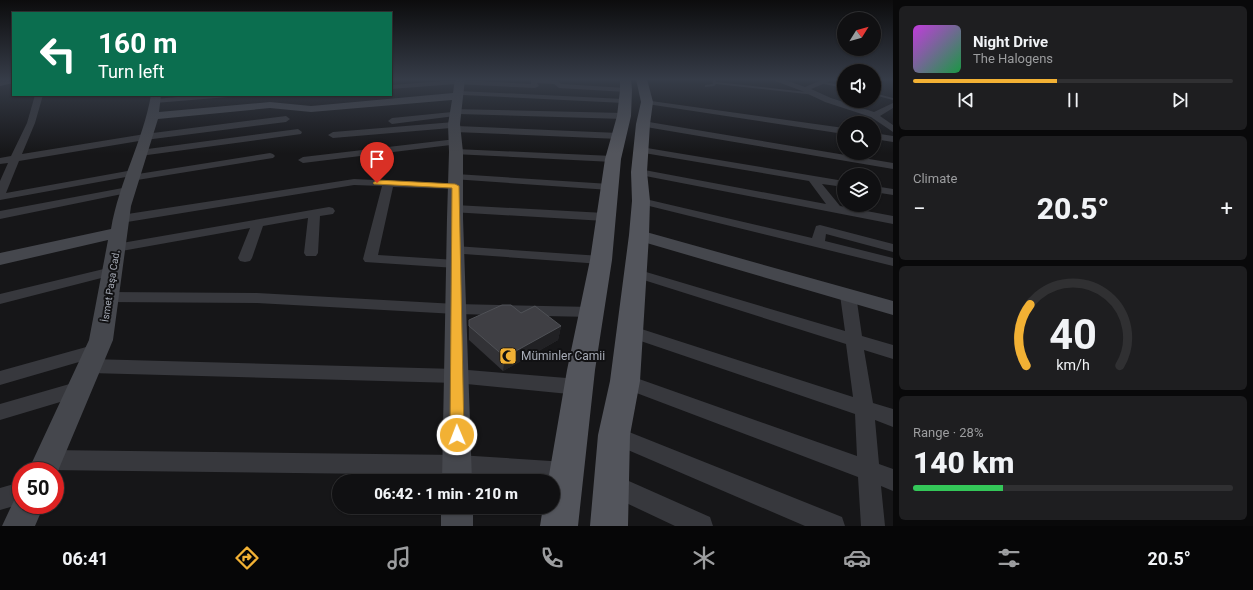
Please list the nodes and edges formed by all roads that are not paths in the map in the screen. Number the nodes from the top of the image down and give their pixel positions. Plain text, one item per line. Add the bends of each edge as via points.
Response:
1 (36, 104) edge
2 (202, 104) edge
3 (438, 104) edge
4 (478, 104) edge
5 (611, 104) edge
6 (839, 104) edge
7 (893, 105) edge
8 (457, 110) edge
9 (630, 110) edge
10 (874, 115) junction
11 (286, 119) dead end
12 (409, 119) junction
13 (150, 121) edge
14 (413, 129) junction
15 (837, 130) edge
16 (893, 130) edge
17 (298, 132) dead end
18 (881, 137) edge
19 (893, 139) edge
20 (334, 140) junction
21 (837, 147) edge
22 (20, 148) junction
23 (270, 156) dead end
24 (893, 157) edge
25 (15, 158) junction
26 (881, 158) edge
27 (303, 160) dead end
28 (839, 160) edge
29 (873, 160) edge
30 (877, 160) edge
31 (0, 161) edge
32 (640, 161) junction
33 (893, 166) edge
34 (752, 168) junction
35 (893, 176) edge
36 (3, 179) edge
37 (813, 179) junction
38 (130, 180) junction
39 (456, 182) junction
40 (388, 183) junction
41 (837, 183) edge
42 (610, 187) junction
43 (881, 190) edge
44 (0, 192) edge
45 (893, 192) edge
46 (755, 193) junction
47 (0, 197) edge
48 (641, 201) junction
49 (837, 203) edge
50 (837, 204) edge
51 (881, 208) edge
52 (455, 209) junction
53 (329, 211) dead end
54 (893, 211) edge
55 (866, 212) edge
56 (314, 214) junction
57 (0, 215) edge
58 (605, 217) junction
59 (893, 220) edge
60 (258, 224) junction
61 (118, 234) junction
62 (639, 235) junction
63 (818, 243) junction
64 (893, 248) edge
65 (311, 253) dead end
66 (456, 257) junction
67 (245, 258) dead end
68 (0, 259) edge
69 (601, 260) junction
70 (893, 262) edge
71 (112, 272) junction
72 (636, 272) junction
73 (848, 295) junction
74 (108, 297) junction
75 (0, 299) edge
76 (893, 308) edge
77 (456, 309) junction
78 (592, 312) junction
79 (629, 331) junction
80 (855, 339) junction
81 (893, 352) edge
82 (93, 358) junction
83 (456, 376) junction
84 (0, 378) edge
85 (625, 381) junction
86 (579, 387) junction
87 (80, 389) junction
88 (864, 408) junction
89 (0, 412) edge
90 (893, 418) edge
91 (614, 435) junction
92 (47, 462) edge
93 (64, 465) edge
94 (869, 471) junction
95 (566, 472) junction
96 (458, 473) edge
97 (893, 480) edge
98 (610, 484) junction
99 (12, 496) edge
100 (0, 499) edge
101 (24, 514) edge
102 (457, 514) edge
103 (18, 526) edge
104 (457, 526) edge
105 (559, 526) edge
106 (609, 526) edge
107 (702, 526) edge
108 (833, 526) edge
109 (873, 526) edge

1 - 22 street
2 - 13 street
3 - 8 street
4 - 8 street
5 - 9 street
6 - 10 street
7 - 10 street
8 - 9 street
8 - 9 street
8 - 9 street
8 - 9 street
8 - 12 street
8 - 13 main road via 311,109 270,105
8 - 14 street
8 - 20 street
8 - 39 main road
9 - 15 street
9 - 21 street
9 - 28 street via 684,131 684,139 842,167
9 - 32 main road
9 - 42 main road
10 - 16 street
11 - 13 street
12 - 14 street
12 - 20 street
13 - 17 street
13 - 22 street
13 - 25 street
13 - 38 main road, İsmet Paşa Cad.
14 - 20 street
18 - 19 street
20 - 27 street
22 - 25 street
23 - 38 street
24 - 26 street
25 - 31 street
25 - 36 street
29 - 35 street via 878,173
30 - 33 street
32 - 34 street
32 - 46 street
32 - 48 main road
34 - 37 street
34 - 46 street
36 - 44 street
37 - 41 street
37 - 49 street via 828,198
38 - 47 street
38 - 57 street
38 - 61 main road, İsmet Paşa Cad.
39 - 40 street
39 - 42 street
39 - 52 main road
40 - 61 street via 354,182
40 - 66 street via 370,259
42 - 58 main road
43 - 45 street
46 - 50 street
48 - 62 main road
48 - 63 street
51 - 54 street
52 - 58 street
52 - 66 main road
53 - 56 street
55 - 59 street
56 - 60 street
56 - 65 street
58 - 69 main road
60 - 61 street
60 - 67 street
61 - 68 main road
61 - 71 main road, İsmet Paşa Cad.
62 - 72 main road
62 - 73 main road
63 - 64 street via 820,229
63 - 70 street
66 - 69 street
66 - 77 main road
69 - 78 main road
71 - 74 main road, İsmet Paşa Cad.
71 - 75 street
72 - 79 main road
72 - 80 street
73 - 76 main road
73 - 80 street
74 - 77 street via 257,298
74 - 82 main road, İsmet Paşa Cad. via 102,340
77 - 78 street
77 - 83 main road
78 - 86 main road
79 - 85 main road
79 - 88 street
80 - 81 street
80 - 88 street
82 - 83 street
82 - 84 street
82 - 87 main road, İsmet Paşa Cad.
83 - 86 street
83 - 96 main road
85 - 91 main road
85 - 94 street
86 - 95 main road
87 - 89 street
87 - 92 main road, İsmet Paşa Cad.
88 - 90 street
88 - 94 street
91 - 98 main road
91 - 108 street
93 - 96 street
94 - 97 street
94 - 109 street
95 - 96 street
95 - 105 main road
98 - 106 main road
98 - 107 street
99 - 100 street
101 - 103 main road
102 - 104 main road

